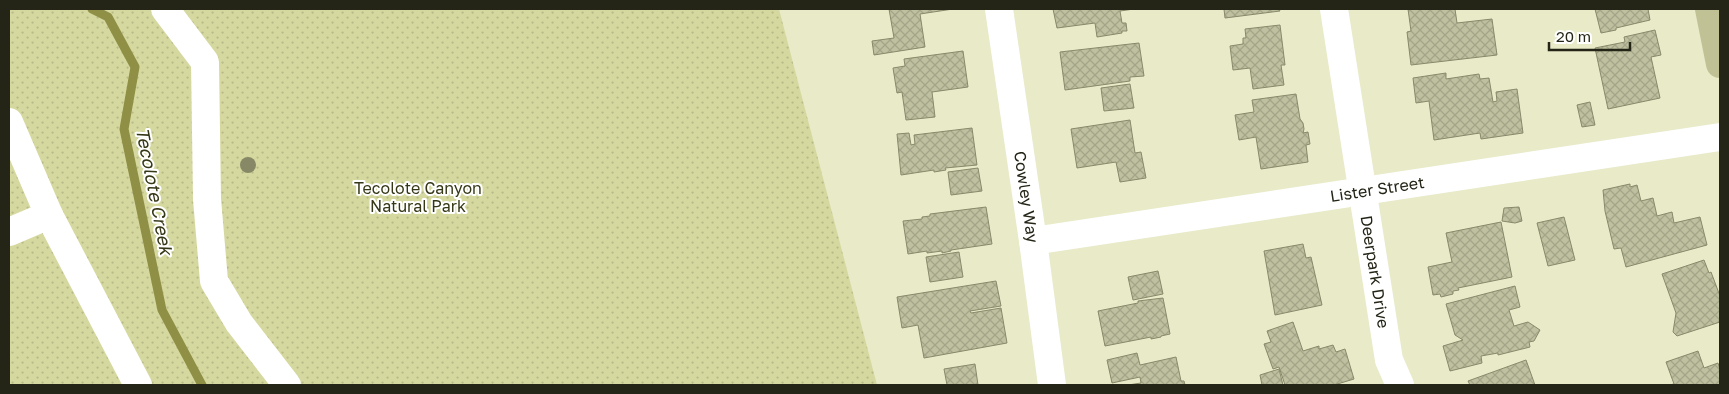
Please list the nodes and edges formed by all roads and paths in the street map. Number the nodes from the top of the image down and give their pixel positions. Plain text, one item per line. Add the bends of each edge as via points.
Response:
1 (165, 9) edge
2 (999, 9) edge
3 (1334, 9) edge
4 (1709, 9) edge
5 (1720, 64) edge
6 (9, 122) edge
7 (1720, 136) edge
8 (1361, 191) junction
9 (50, 215) junction
10 (9, 232) edge
11 (1033, 241) junction
12 (138, 385) edge
13 (287, 385) edge
14 (1052, 385) edge
15 (1400, 385) edge

1 - 13 street via 205,62 207,199 214,281 239,324
2 - 11 street, Cowley Way
3 - 8 street, Deerpark Drive
4 - 5 main road
6 - 9 street
7 - 8 street, Lister Street
8 - 11 street, Lister Street
8 - 15 street, Deerpark Drive via 1389,360
9 - 10 street
9 - 12 street
11 - 14 street, Cowley Way

